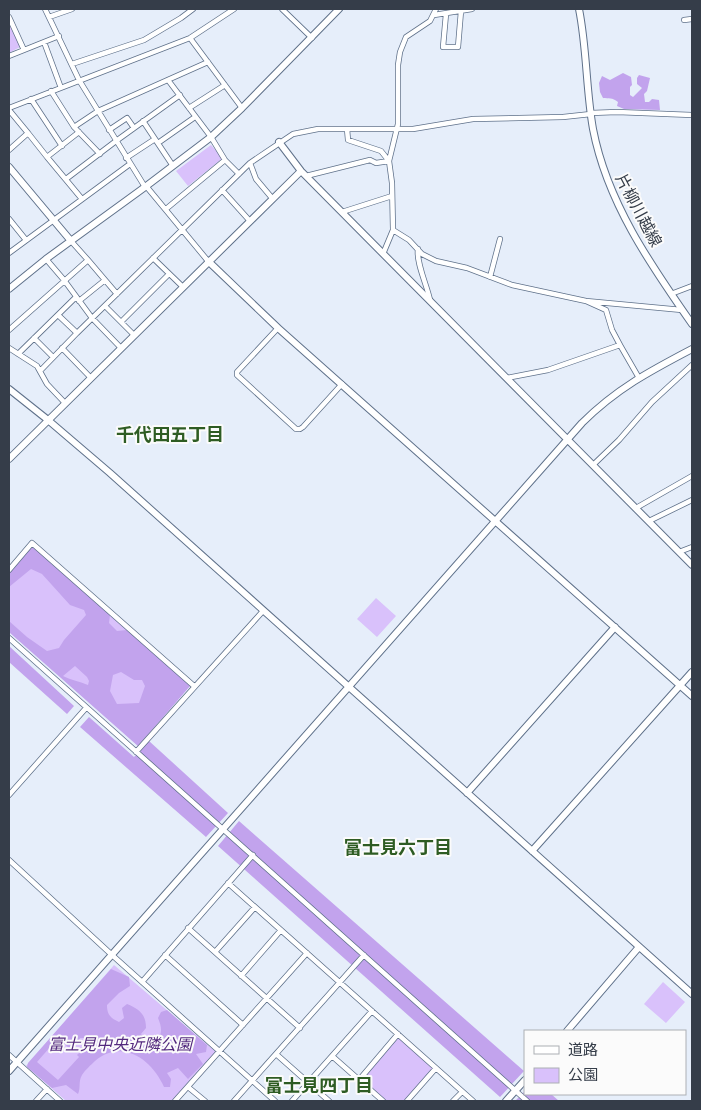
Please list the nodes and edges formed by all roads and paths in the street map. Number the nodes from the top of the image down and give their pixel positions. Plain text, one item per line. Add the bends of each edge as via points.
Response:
1 (45, 9) edge
2 (72, 9) edge
3 (192, 9) edge
4 (234, 9) edge
5 (282, 9) edge
6 (339, 9) edge
7 (436, 9) edge
8 (472, 9) edge
9 (579, 9) edge
10 (461, 11) junction
11 (434, 14) junction
12 (446, 14) junction
13 (9, 17) edge
14 (49, 17) junction
15 (692, 19) edge
16 (684, 20) dead end
17 (58, 36) junction
18 (190, 38) junction
19 (312, 38) junction
20 (44, 42) junction
21 (24, 50) junction
22 (9, 56) edge
23 (208, 62) junction
24 (72, 64) junction
25 (79, 80) junction
26 (168, 80) junction
27 (224, 85) junction
28 (61, 88) junction
29 (51, 91) junction
30 (180, 95) junction
31 (31, 99) junction
32 (189, 108) junction
33 (242, 108) junction
34 (9, 109) edge
35 (98, 111) junction
36 (591, 114) junction
37 (692, 115) edge
38 (195, 117) junction
39 (143, 121) junction
40 (74, 127) junction
41 (134, 128) junction
42 (397, 128) junction
43 (347, 129) junction
44 (109, 130) junction
45 (79, 132) junction
46 (28, 133) junction
47 (211, 137) junction
48 (116, 141) junction
49 (157, 141) junction
50 (279, 142) junction
51 (62, 146) junction
52 (9, 150) edge
53 (100, 154) junction
54 (47, 157) junction
55 (126, 158) junction
56 (225, 160) junction
57 (389, 161) junction
58 (250, 163) junction
59 (130, 164) junction
60 (173, 166) junction
61 (9, 167) edge
62 (303, 173) junction
63 (238, 174) junction
64 (66, 179) junction
65 (146, 187) junction
66 (222, 190) junction
67 (392, 196) junction
68 (272, 198) junction
69 (82, 199) junction
70 (166, 209) junction
71 (342, 212) junction
72 (9, 219) edge
73 (53, 220) junction
74 (249, 220) junction
75 (182, 230) junction
76 (393, 230) junction
77 (500, 239) dead end
78 (26, 240) junction
79 (71, 241) junction
80 (418, 249) junction
81 (9, 253) edge
82 (383, 254) junction
83 (153, 258) junction
84 (46, 259) junction
85 (88, 260) junction
86 (208, 261) junction
87 (169, 274) junction
88 (490, 277) junction
89 (64, 280) junction
90 (105, 280) junction
91 (692, 286) edge
92 (183, 287) junction
93 (9, 289) edge
94 (117, 294) junction
95 (671, 294) junction
96 (78, 299) junction
97 (586, 301) junction
98 (430, 302) junction
99 (105, 306) junction
100 (682, 310) junction
101 (58, 315) junction
102 (92, 318) junction
103 (122, 322) junction
104 (692, 324) edge
105 (278, 328) junction
106 (9, 330) edge
107 (77, 333) junction
108 (134, 335) junction
109 (34, 338) junction
110 (620, 345) junction
111 (9, 348) edge
112 (62, 348) junction
113 (121, 348) junction
114 (692, 349) edge
115 (18, 354) junction
116 (53, 357) junction
117 (692, 365) edge
118 (41, 370) junction
119 (91, 378) junction
120 (507, 378) junction
121 (638, 378) junction
122 (342, 384) junction
123 (9, 390) edge
124 (66, 403) junction
125 (48, 420) junction
126 (567, 439) junction
127 (9, 459) edge
128 (593, 465) junction
129 (692, 476) edge
130 (692, 500) edge
131 (636, 508) junction
132 (496, 520) junction
133 (649, 521) junction
134 (692, 547) edge
135 (679, 552) junction
136 (692, 565) edge
137 (9, 570) edge
138 (263, 610) junction
139 (615, 627) junction
140 (9, 638) edge
141 (692, 672) edge
142 (680, 685) junction
143 (194, 686) junction
144 (348, 687) junction
145 (692, 696) edge
146 (86, 708) junction
147 (136, 752) junction
148 (467, 793) junction
149 (9, 795) edge
150 (224, 829) junction
151 (532, 851) junction
152 (253, 854) junction
153 (9, 860) edge
154 (228, 883) junction
155 (255, 907) junction
156 (188, 928) junction
157 (281, 930) junction
158 (640, 947) junction
159 (214, 952) junction
160 (307, 953) junction
161 (112, 955) junction
162 (165, 955) junction
163 (364, 955) junction
164 (241, 976) junction
165 (142, 982) junction
166 (340, 982) junction
167 (692, 994) edge
168 (266, 999) junction
169 (372, 1011) junction
170 (243, 1025) junction
171 (300, 1028) junction
172 (568, 1030) edge
173 (398, 1034) junction
174 (220, 1051) junction
175 (276, 1054) junction
176 (9, 1055) edge
177 (332, 1056) junction
178 (17, 1062) junction
179 (436, 1068) junction
180 (9, 1071) edge
181 (359, 1080) junction
182 (253, 1081) junction
183 (524, 1081) edge
184 (308, 1083) junction
185 (188, 1087) junction
186 (47, 1089) junction
187 (515, 1091) junction
188 (462, 1092) junction
189 (36, 1101) edge
190 (60, 1101) edge
191 (175, 1101) edge
192 (205, 1101) edge
193 (234, 1101) edge
194 (275, 1101) edge
195 (292, 1101) edge
196 (329, 1101) edge
197 (383, 1101) edge
198 (407, 1101) edge
199 (453, 1101) edge
200 (473, 1101) edge
201 (506, 1101) edge
202 (527, 1101) edge

1 - 14 street
2 - 14 street
3 - 24 street via 144,40
4 - 18 street
5 - 19 street
6 - 19 street
7 - 11 street
8 - 10 street
9 - 36 street, 片柳川越線 via 587,56
10 - 12 street
10 - 12 street via 458,47 443,46
11 - 12 street
11 - 42 street via 402,44 398,65
13 - 21 street
14 - 17 street
15 - 16 street
17 - 20 street
17 - 24 street
18 - 23 street
18 - 25 street
19 - 33 street
20 - 21 street
20 - 28 street
21 - 22 street
23 - 26 street
23 - 27 street
24 - 25 street
25 - 28 street
25 - 35 street
26 - 30 street
26 - 35 street
27 - 32 street
27 - 33 street
28 - 29 street
29 - 31 street
29 - 40 street
30 - 32 street
30 - 39 street
31 - 34 street
31 - 51 street
32 - 38 street
33 - 47 street
34 - 46 street
35 - 40 street
35 - 44 street
36 - 37 street
36 - 42 street via 473,119 414,129
36 - 95 street, 片柳川越線 via 599,157 618,206
38 - 47 street
38 - 49 street
39 - 41 street
39 - 49 street
40 - 45 street
41 - 44 street via 127,118
41 - 48 street
42 - 43 street
42 - 57 street
43 - 50 street via 307,130
43 - 57 street via 348,140 382,151
44 - 48 street
45 - 51 street
45 - 53 street
46 - 52 street
46 - 54 street
47 - 56 street
47 - 60 street
48 - 53 street
48 - 55 street
49 - 55 street
49 - 60 street
50 - 58 street
50 - 62 street
51 - 54 street
53 - 64 street
54 - 64 street
55 - 59 street
56 - 63 street
56 - 70 street
57 - 62 street via 376,163 370,160
57 - 67 street
58 - 63 street
58 - 68 street via 256,179
59 - 65 street
59 - 69 street
60 - 65 street
61 - 73 street
62 - 68 street
62 - 71 street
63 - 66 street
64 - 69 street
65 - 70 street
65 - 79 street
66 - 74 street
66 - 75 street
67 - 71 street
67 - 76 street
68 - 74 street
69 - 73 street
70 - 75 street
71 - 82 street
72 - 78 street
73 - 78 street
73 - 79 street
74 - 86 street
75 - 83 street
75 - 86 street
76 - 80 street
76 - 82 street
77 - 88 street
78 - 81 street
79 - 84 street
79 - 85 street
80 - 88 street via 436,261
80 - 98 street via 416,258
82 - 98 street
83 - 87 street
83 - 94 street
84 - 89 street
84 - 93 street
85 - 89 street
85 - 90 street
86 - 92 street
86 - 105 street
87 - 92 street
87 - 103 street
88 - 97 street
89 - 96 street
89 - 106 street
90 - 94 street
90 - 96 street
91 - 95 street
92 - 108 street
94 - 99 street
95 - 100 street, 片柳川越線
96 - 101 street
96 - 102 street
97 - 100 street
97 - 110 street via 606,310
98 - 120 street
99 - 102 street
99 - 103 street
100 - 104 street, 片柳川越線
101 - 107 street
101 - 109 street
102 - 107 street
102 - 113 street
103 - 108 street
105 - 122 street
105 - 122 street via 237,375 294,427 302,429
107 - 112 street
108 - 113 street
109 - 115 street
109 - 116 street
110 - 120 street via 548,370
110 - 121 street
111 - 115 street
112 - 116 street
112 - 119 street
113 - 119 street
114 - 121 street
115 - 118 street
116 - 118 street
117 - 128 street
118 - 124 street via 47,384
119 - 124 street
120 - 126 street
121 - 126 street via 602,403
122 - 132 street
123 - 125 street
124 - 125 street
125 - 127 street
125 - 138 street
126 - 128 street
126 - 132 street
128 - 131 street
129 - 131 street
130 - 133 street
131 - 133 street
132 - 139 street
132 - 144 street
133 - 135 street
134 - 135 street
135 - 136 street
137 - 143 street via 32,542
138 - 143 street
138 - 144 street
139 - 142 street
139 - 148 street
140 - 146 street
141 - 142 street
142 - 145 street
142 - 151 street
143 - 147 street
144 - 148 street
144 - 150 street
146 - 147 street
146 - 149 street
147 - 150 street
148 - 151 street
150 - 152 street
150 - 161 street
151 - 158 street
152 - 154 street
152 - 163 street
153 - 161 street
154 - 155 street
154 - 156 street
155 - 157 street
155 - 159 street
156 - 159 street
156 - 162 street
157 - 160 street
157 - 164 street
158 - 167 street
158 - 172 street
159 - 164 street
160 - 166 street
160 - 168 street
161 - 165 street
161 - 178 street
162 - 165 street
162 - 170 street
163 - 166 street
163 - 187 street
164 - 168 street
165 - 174 street
166 - 169 street
166 - 171 street
168 - 170 street
168 - 171 street
169 - 173 street
169 - 177 street
170 - 174 street
171 - 175 street
173 - 179 street
173 - 181 street
174 - 182 street
174 - 185 street
175 - 182 street
175 - 184 street
176 - 178 street
177 - 181 street
177 - 184 street
178 - 180 street
178 - 186 street
179 - 188 street
179 - 198 street
181 - 197 street
182 - 193 street
182 - 194 street
183 - 187 street
184 - 195 street
184 - 196 street
185 - 191 street
185 - 192 street
186 - 189 street
186 - 190 street
187 - 201 street
187 - 202 street
188 - 199 street
188 - 200 street

